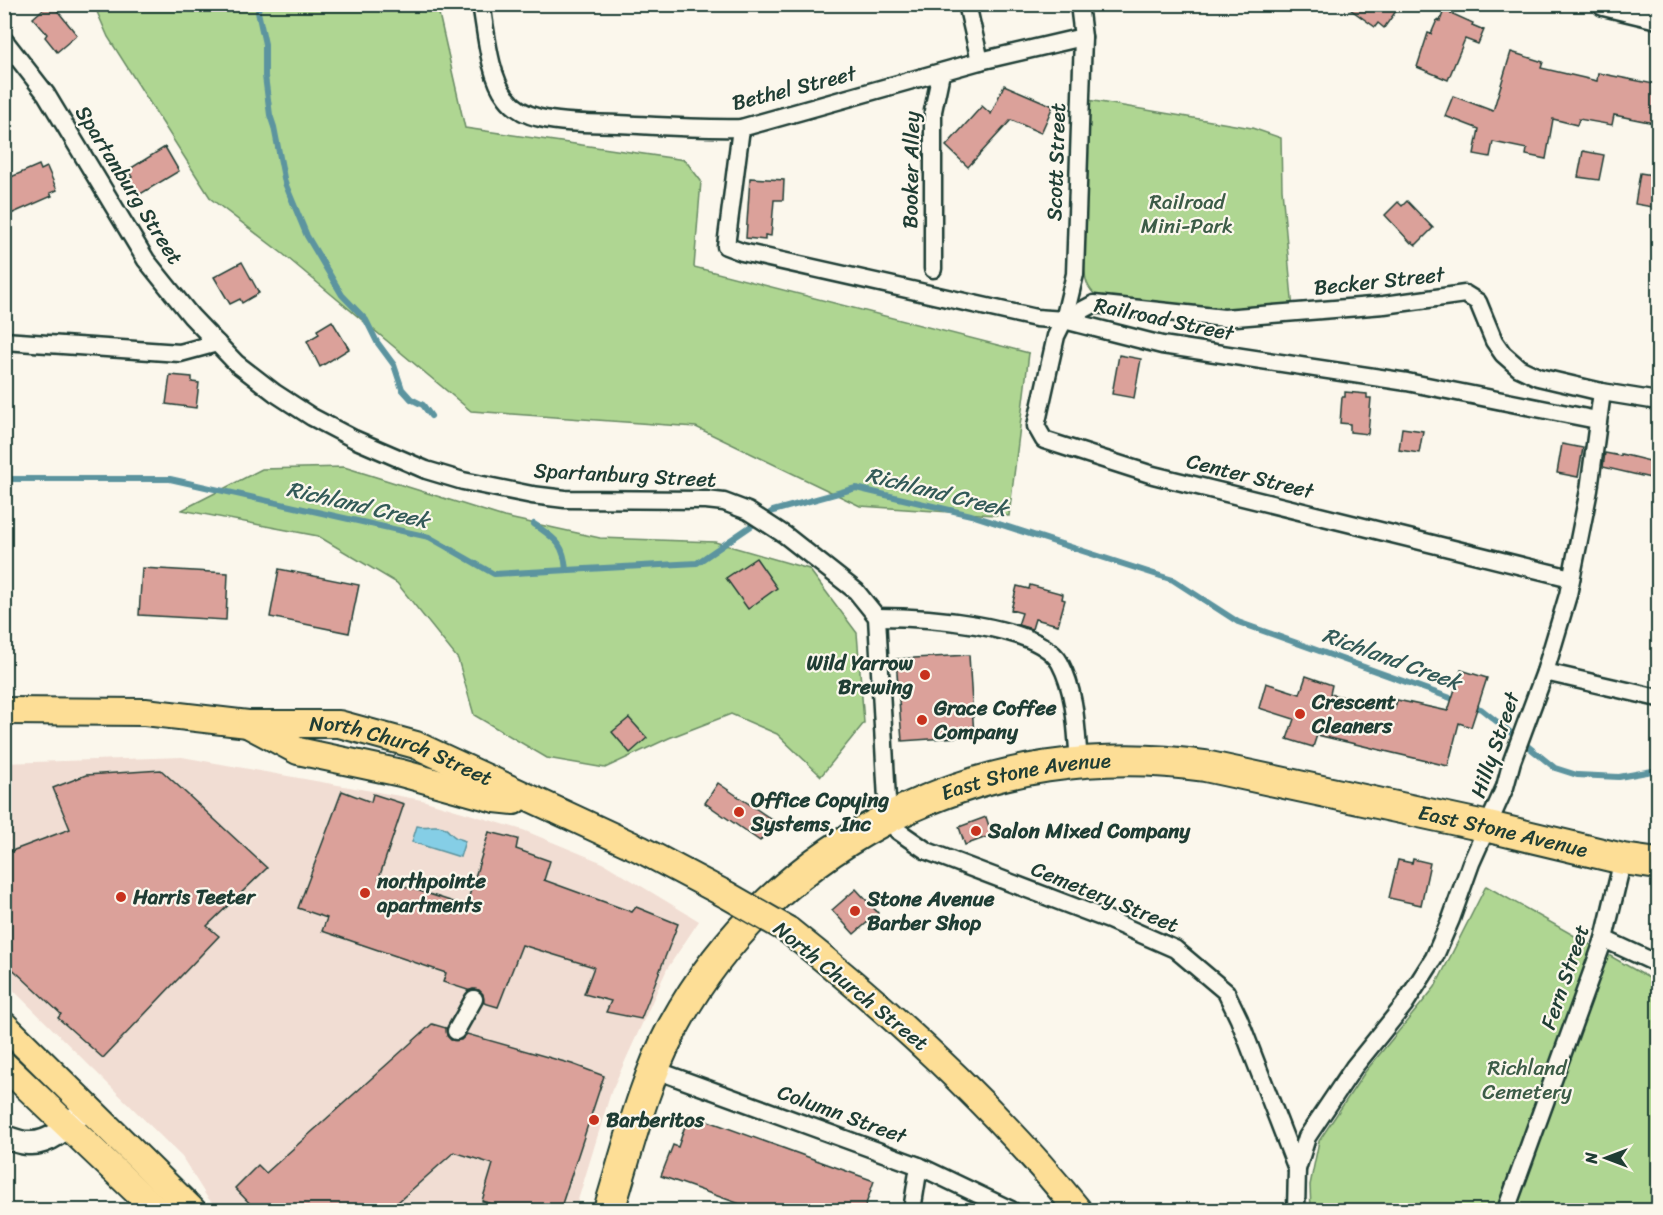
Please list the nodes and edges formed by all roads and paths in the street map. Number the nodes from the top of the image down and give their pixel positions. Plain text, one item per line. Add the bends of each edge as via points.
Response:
1 (481, 4) edge
2 (968, 4) edge
3 (1079, 4) edge
4 (1604, 4) edge
5 (1659, 17) edge
6 (1083, 37) junction
7 (4, 40) edge
8 (980, 61) junction
9 (941, 73) junction
10 (741, 128) junction
11 (933, 269) dead end
12 (1064, 320) junction
13 (4, 341) edge
14 (218, 343) junction
15 (1602, 392) junction
16 (1659, 401) edge
17 (1597, 420) junction
18 (1571, 578) junction
19 (877, 617) junction
20 (1545, 672) junction
21 (1659, 698) edge
22 (4, 711) edge
23 (248, 724) junction
24 (330, 758) junction
25 (1079, 762) junction
26 (472, 772) junction
27 (547, 805) junction
28 (888, 818) junction
29 (1489, 827) junction
30 (1623, 859) junction
31 (1659, 864) edge
32 (1604, 939) junction
33 (1659, 964) edge
34 (474, 999) dead end
35 (4, 1025) edge
36 (456, 1030) dead end
37 (4, 1065) edge
38 (653, 1069) junction
39 (88, 1106) junction
40 (67, 1126) junction
41 (4, 1137) edge
42 (919, 1166) junction
43 (1297, 1169) junction
44 (156, 1210) edge
45 (192, 1210) edge
46 (609, 1210) edge
47 (912, 1210) edge
48 (1011, 1210) edge
49 (1078, 1210) edge
50 (1296, 1210) edge
51 (1506, 1210) edge

1 - 10 street, Bethel Street via 499,86 524,112 572,122
2 - 8 street
3 - 6 street, Scott Street
4 - 5 street
6 - 8 street, Bethel Street
6 - 12 street, Scott Street via 1075,274
7 - 14 street, Spartanburg Street via 46,94 146,260 190,316
8 - 9 street, Bethel Street
9 - 10 street, Bethel Street
9 - 11 street, Booker Alley via 933,111
10 - 12 street, Railroad Street via 726,246 933,296 1036,318
12 - 15 street, Becker Street via 1094,304 1224,318 1465,294 1478,302 1494,341 1519,368 1538,377
12 - 17 street, Railroad Street via 1162,345 1407,382
12 - 18 street, Center Street via 1056,336 1036,426 1044,440 1153,475
13 - 14 street via 180,353
14 - 19 street, Spartanburg Street via 236,363 312,417 426,470 532,495 565,499 706,500 748,511 785,534 856,591
15 - 16 street, Becker Street
15 - 17 street, Hilly Street
17 - 18 street, Hilly Street
18 - 20 street, Hilly Street
19 - 25 street via 949,621 1029,638 1042,645 1060,662 1073,700
19 - 28 street
20 - 21 street
20 - 29 street, Hilly Street
22 - 23 main road, North Church Street via 145,712
23 - 24 main road, North Church Street via 298,751
23 - 26 main road, North Church Street via 339,724 416,745
24 - 26 main road via 337,743 353,743
24 - 27 main road, North Church Street via 495,799
25 - 28 highway, East Stone Avenue via 970,783
25 - 29 highway, East Stone Avenue via 1175,761
26 - 27 main road, North Church Street
27 - 49 main road, North Church Street, bridge via 640,849 788,930 931,1052 1020,1142
28 - 38 highway, East Stone Avenue via 796,876 727,945 674,1026
28 - 43 street, Cemetery Street via 898,831 927,851 1175,949 1226,992
29 - 30 highway, East Stone Avenue
29 - 43 street, Hilly Street via 1434,958 1404,1005 1326,1107 1307,1137
30 - 31 highway, East Stone Avenue
30 - 32 street, Fern Street
32 - 33 street
32 - 51 street, Fern Street
34 - 36 street
35 - 39 main road
37 - 40 main road
38 - 42 street, Column Street
38 - 46 highway, East Stone Avenue
39 - 40 street
39 - 45 main road
40 - 41 street via 42,1142 27,1144
40 - 44 main road
42 - 47 street
42 - 48 street, Column Street
43 - 50 street, Hilly Street

